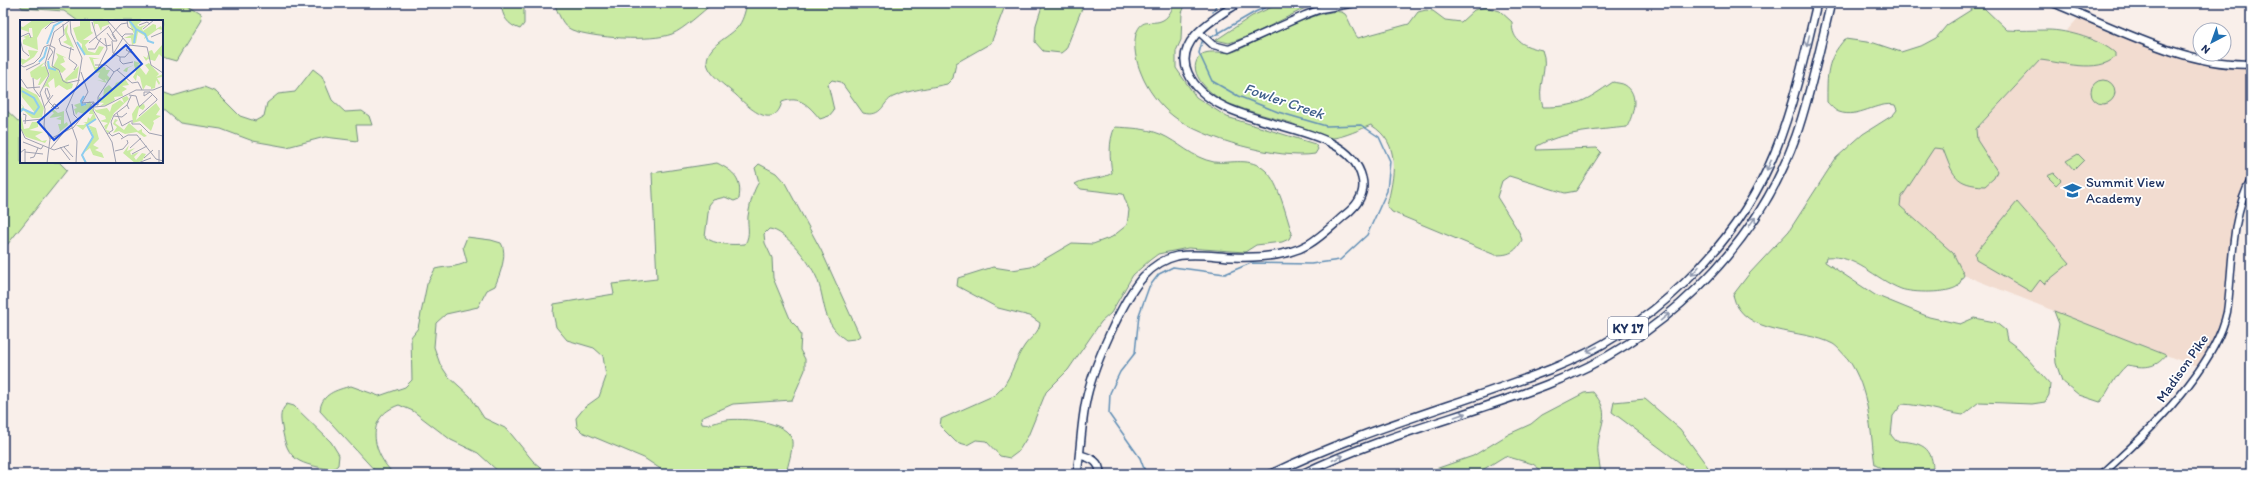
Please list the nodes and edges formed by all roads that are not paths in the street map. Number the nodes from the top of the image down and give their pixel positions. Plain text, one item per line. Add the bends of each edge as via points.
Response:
1 (1238, 3) edge
2 (1356, 3) edge
3 (1817, 3) edge
4 (1831, 3) edge
5 (2054, 3) edge
6 (1199, 32) junction
7 (2251, 64) edge
8 (2251, 180) edge
9 (1080, 455) junction
10 (1077, 474) edge
11 (1100, 474) edge
12 (1271, 474) edge
13 (1302, 474) edge
14 (2102, 474) edge

1 - 6 main road
2 - 6 street via 1305,14 1229,50 1213,45
3 -> 12 main road, KY 17 via 1785,126 1764,176 1726,236 1689,278 1671,294 1622,333 1552,369 1366,433
13 -> 4 main road, KY 17 via 1380,442 1547,385 1583,369 1629,344 1683,302 1718,266 1741,237 1767,199 1777,179 1796,136
5 - 7 main road via 2181,54 2204,60
6 - 9 main road via 1190,40 1185,59 1186,69 1197,87 1222,106 1320,138 1340,150 1355,162 1360,171 1363,181 1362,192 1348,213 1302,248 1257,257 1179,256 1152,267 1136,286 1111,333 1093,375 1086,398
8 - 14 street, Madison Pike via 2239,212 2225,323 2215,343 2166,412 2134,446
9 - 10 main road
9 - 11 main road via 1094,460 1099,465

